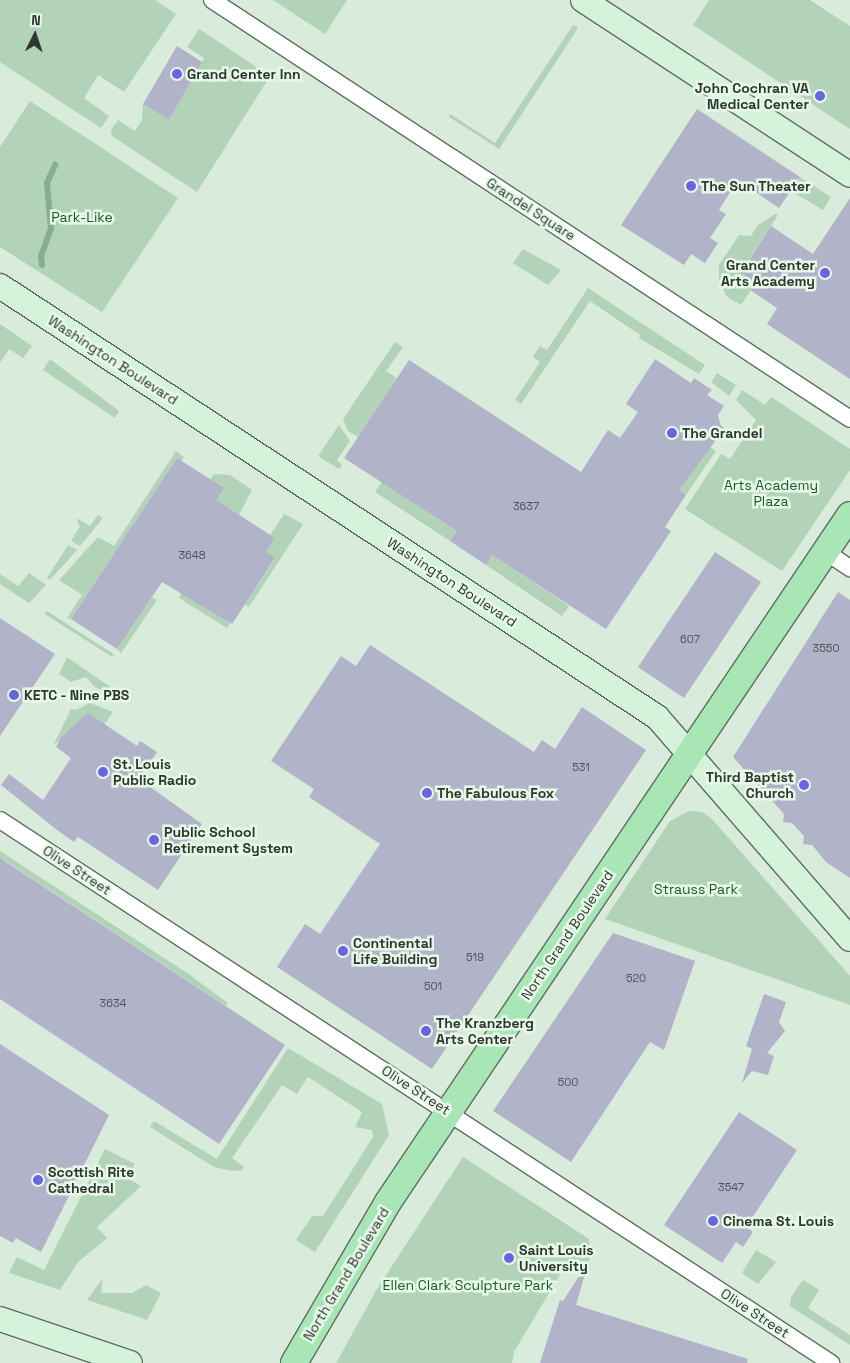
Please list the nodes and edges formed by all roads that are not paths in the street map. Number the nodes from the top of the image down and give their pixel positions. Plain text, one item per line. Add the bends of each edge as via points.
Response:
1 (212, 0) edge
2 (584, 0) edge
3 (850, 175) edge
4 (0, 286) edge
5 (850, 419) edge
6 (850, 514) edge
7 (826, 552) junction
8 (850, 568) edge
9 (691, 754) junction
10 (0, 820) edge
11 (850, 939) edge
12 (449, 1112) junction
13 (0, 1319) edge
14 (130, 1363) edge
15 (294, 1363) edge
16 (832, 1363) edge

1 - 5 street, Grandel Square
2 - 3 main road
4 - 9 main road, Washington Boulevard via 640,705 667,726
6 - 7 main road, North Grand Boulevard
7 - 8 street
7 - 9 main road, North Grand Boulevard
9 - 11 main road, Washington Boulevard
9 - 12 main road, North Grand Boulevard
10 - 12 street, Olive Street
12 - 15 main road, North Grand Boulevard via 351,1260
12 - 16 street, Olive Street
13 - 14 main road

